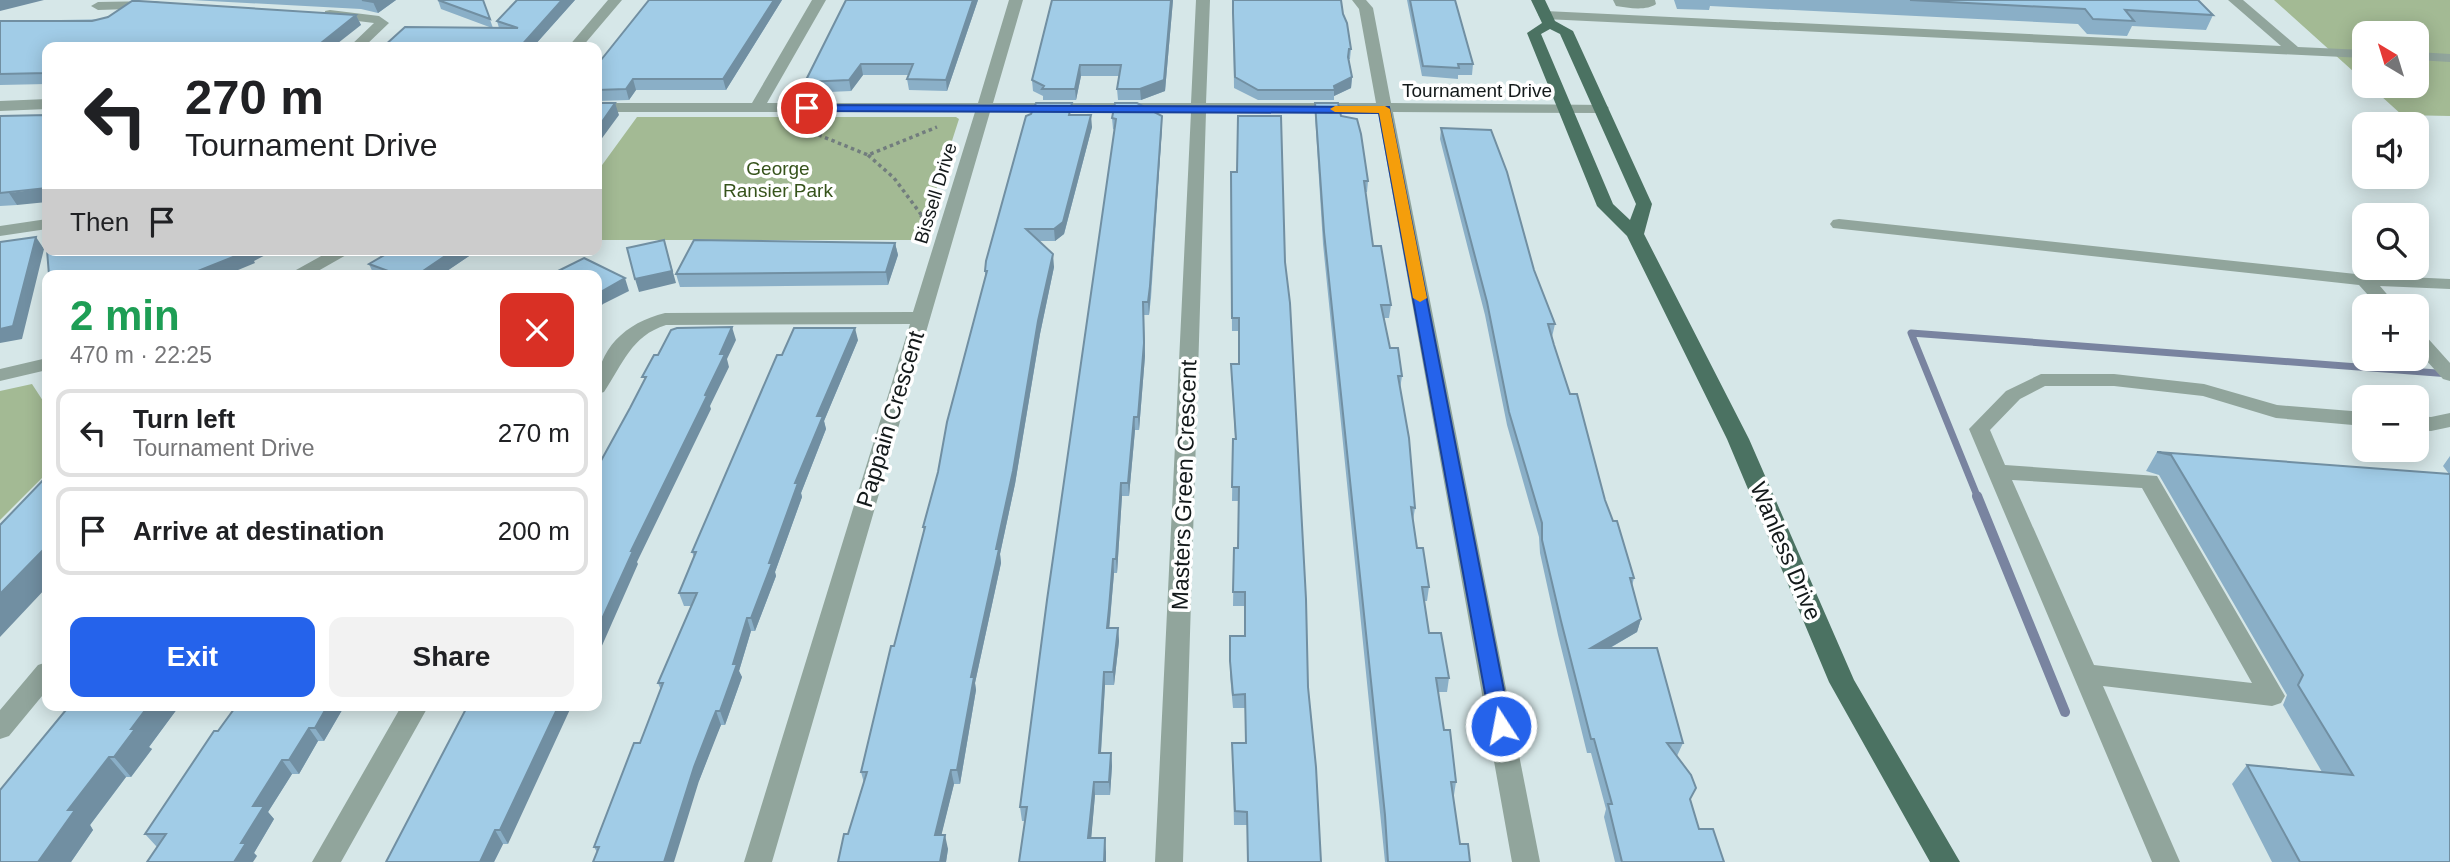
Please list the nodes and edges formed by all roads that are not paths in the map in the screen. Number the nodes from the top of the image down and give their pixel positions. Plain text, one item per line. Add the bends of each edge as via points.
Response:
1 (615, 0) edge
2 (819, 0) edge
3 (1016, 0) edge
4 (1203, 0) edge
5 (1359, 0) edge
6 (1538, 0) edge
7 (1620, 0) edge
8 (1648, 0) edge
9 (2235, 0) edge
10 (171, 5) edge
11 (98, 6) dead end
12 (320, 14) edge
13 (1547, 20) junction
14 (362, 42) edge
15 (579, 42) edge
16 (2293, 49) junction
17 (2352, 53) edge
18 (2429, 57) edge
19 (2450, 58) edge
20 (42, 104) edge
21 (0, 106) edge
22 (602, 107) edge
23 (757, 107) junction
24 (982, 108) junction
25 (1200, 108) junction
26 (1601, 108) junction
27 (1385, 109) junction
28 (1565, 109) junction
29 (1839, 224) dead end
30 (42, 225) edge
31 (0, 231) edge
32 (1634, 234) junction
33 (333, 256) edge
34 (306, 270) edge
35 (2352, 279) edge
36 (2365, 280) joint
37 (2450, 284) edge
38 (2377, 294) edge
39 (920, 318) junction
40 (2429, 351) edge
41 (42, 365) edge
42 (2450, 374) edge
43 (0, 375) edge
44 (602, 379) edge
45 (2352, 418) edge
46 (2450, 420) edge
47 (2429, 425) edge
48 (1996, 472) junction
49 (2084, 674) junction
50 (42, 678) edge
51 (413, 711) edge
52 (0, 728) edge
53 (326, 862) edge
54 (758, 862) edge
55 (1169, 862) edge
56 (1526, 862) edge
57 (1946, 862) edge
58 (2166, 862) edge

1 - 15 street
2 - 23 street
3 - 24 street, Bissell Drive
4 - 25 street, Masters Green Crescent
5 - 27 street via 1366,8
6 - 13 main road
7 - 8 street via 1649,4
9 - 16 street
10 - 11 street
12 - 14 street via 379,20 382,23
13 - 16 street
13 - 26 main road via 1566,31
13 - 28 main road, Wanless Drive via 1534,33
16 - 17 street
18 - 19 street
20 - 21 street
22 - 23 street, Tournament Drive
23 - 24 street, Tournament Drive
24 - 25 street, Tournament Drive
24 - 39 street, Bissell Drive
25 - 27 street, Tournament Drive
25 - 55 street, Masters Green Crescent
26 - 28 street, Tournament Drive
26 - 32 main road via 1644,204
27 - 28 street, Tournament Drive
27 - 56 street
28 - 32 main road, Wanless Drive via 1605,206
29 - 35 street
30 - 31 street
32 - 57 main road, Wanless Drive via 1738,439 1842,682
33 - 34 street
36 - 37 street
36 - 38 street
39 - 44 street, Pappain Crescent via 665,319 633,331
39 - 54 street, Pappain Crescent
40 - 42 street
41 - 43 street
45 - 48 street via 2276,411 2204,390 2114,380 2041,380 2012,395 1979,429
46 - 47 street
48 - 49 street
48 - 49 street via 2149,481 2272,696
49 - 58 street
50 - 52 street
51 - 53 street

